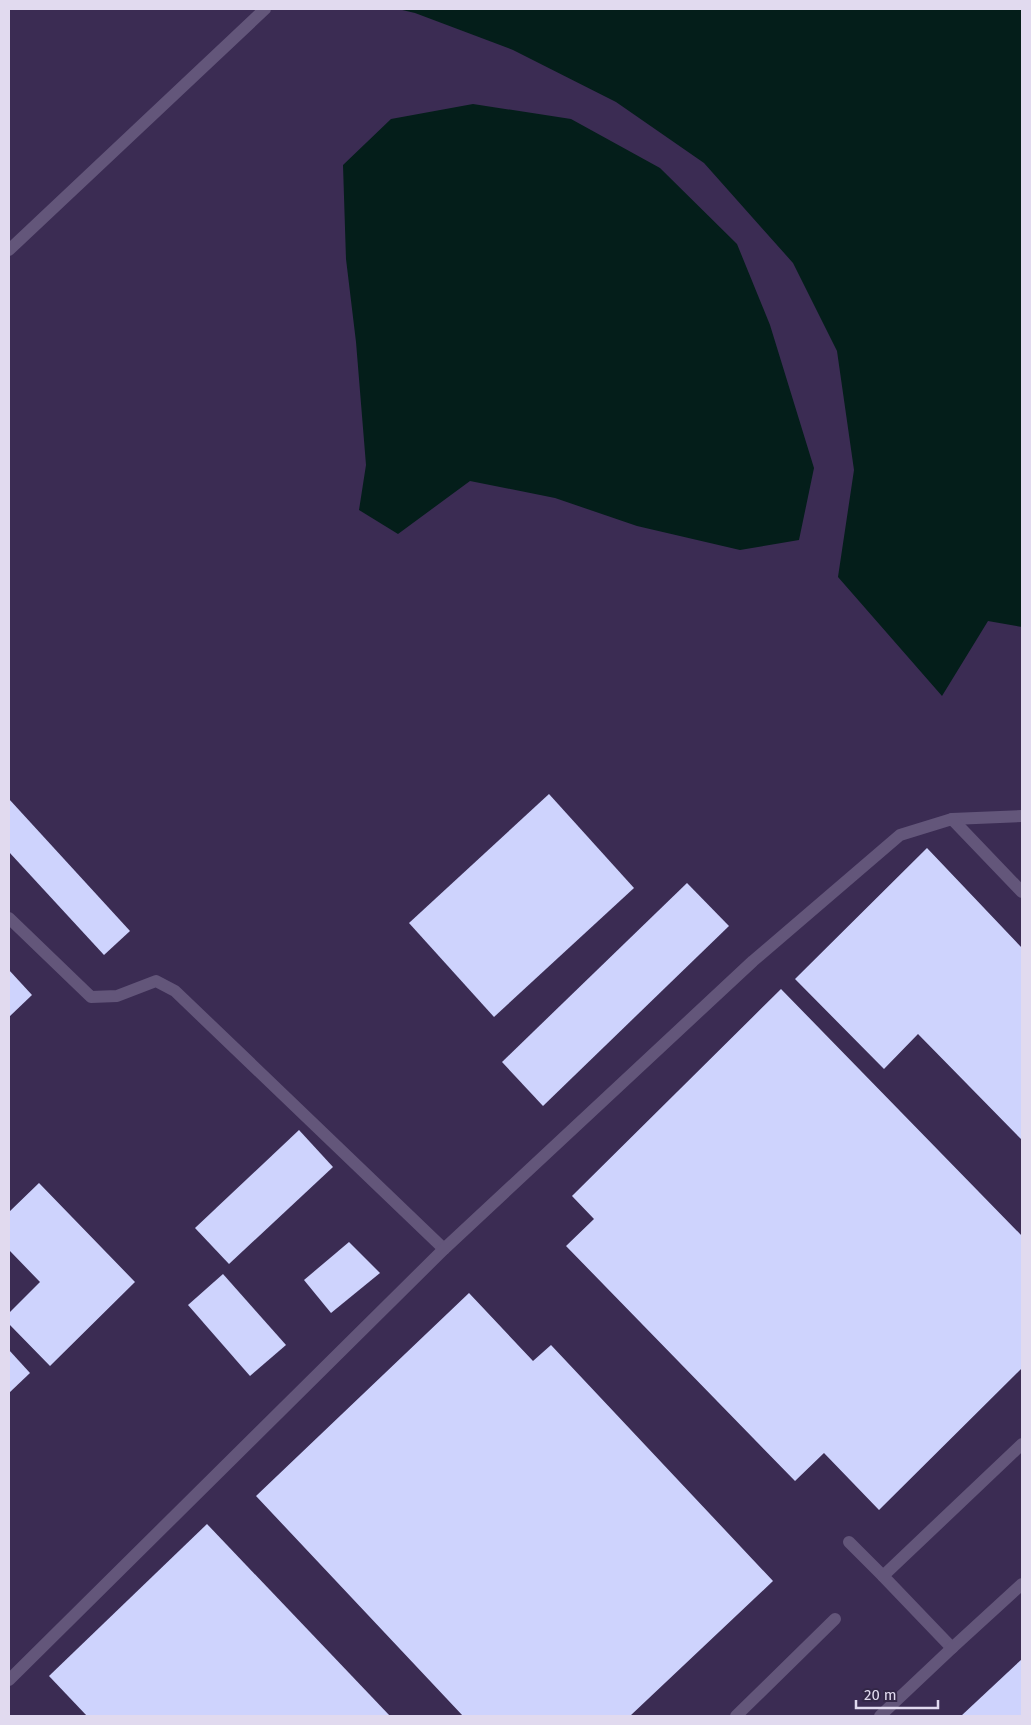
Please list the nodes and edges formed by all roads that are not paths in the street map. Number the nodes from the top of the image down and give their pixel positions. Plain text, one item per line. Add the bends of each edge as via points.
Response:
1 (265, 9) edge
2 (9, 250) edge
3 (1022, 816) edge
4 (952, 819) junction
5 (1022, 892) edge
6 (9, 918) edge
7 (444, 1249) junction
8 (1022, 1444) edge
9 (849, 1542) dead end
10 (883, 1576) junction
11 (1022, 1584) edge
12 (835, 1619) dead end
13 (952, 1648) junction
14 (9, 1680) edge
15 (736, 1716) edge
16 (880, 1716) edge

1 - 2 lane
3 - 4 lane
4 - 5 lane
4 - 7 lane via 900,835 753,962
6 - 7 lane via 91,997 117,996 156,981 175,991
7 - 14 lane
8 - 10 lane
9 - 10 lane
10 - 13 lane
11 - 13 lane
12 - 15 lane
13 - 16 lane

